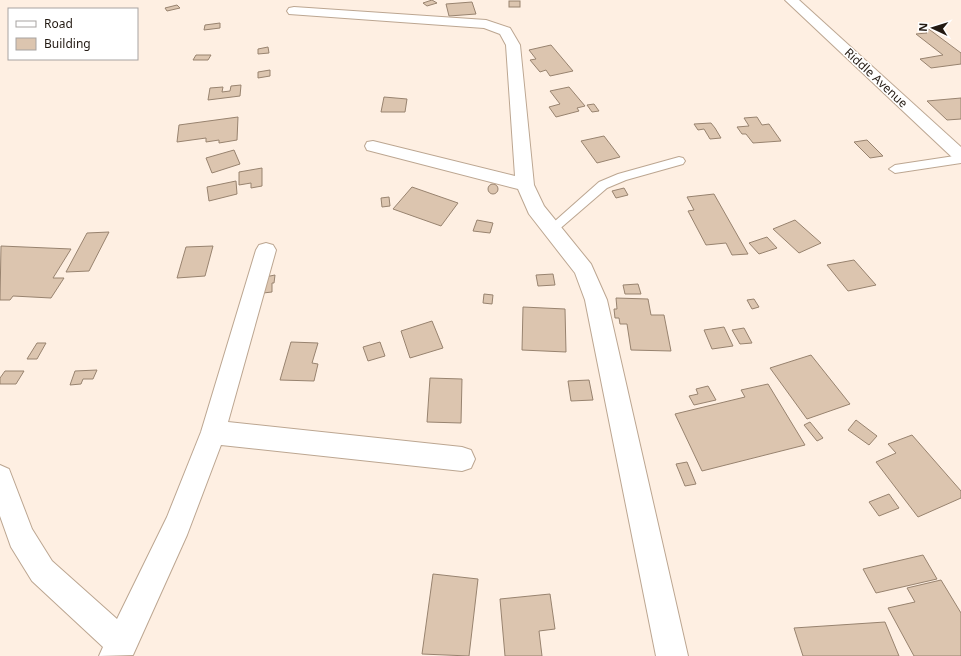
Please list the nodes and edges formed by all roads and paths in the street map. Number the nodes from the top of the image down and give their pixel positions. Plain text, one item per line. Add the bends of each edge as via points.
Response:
1 (791, 0) edge
2 (294, 11) dead end
3 (373, 146) dead end
4 (961, 158) edge
5 (678, 161) dead end
6 (895, 169) dead end
7 (525, 185) junction
8 (552, 229) junction
9 (266, 250) dead end
10 (214, 432) junction
11 (462, 459) dead end
12 (0, 478) edge
13 (118, 650) edge
14 (672, 656) edge

1 - 4 street, Riddle Avenue
2 - 7 street via 486,24 505,31 513,45
3 - 7 street
4 - 6 lane
5 - 8 lane via 603,185
7 - 8 street via 536,209
8 - 14 street via 584,270 596,300
9 - 10 street
10 - 11 street
10 - 13 street via 177,525
12 - 13 street via 21,537 42,571

